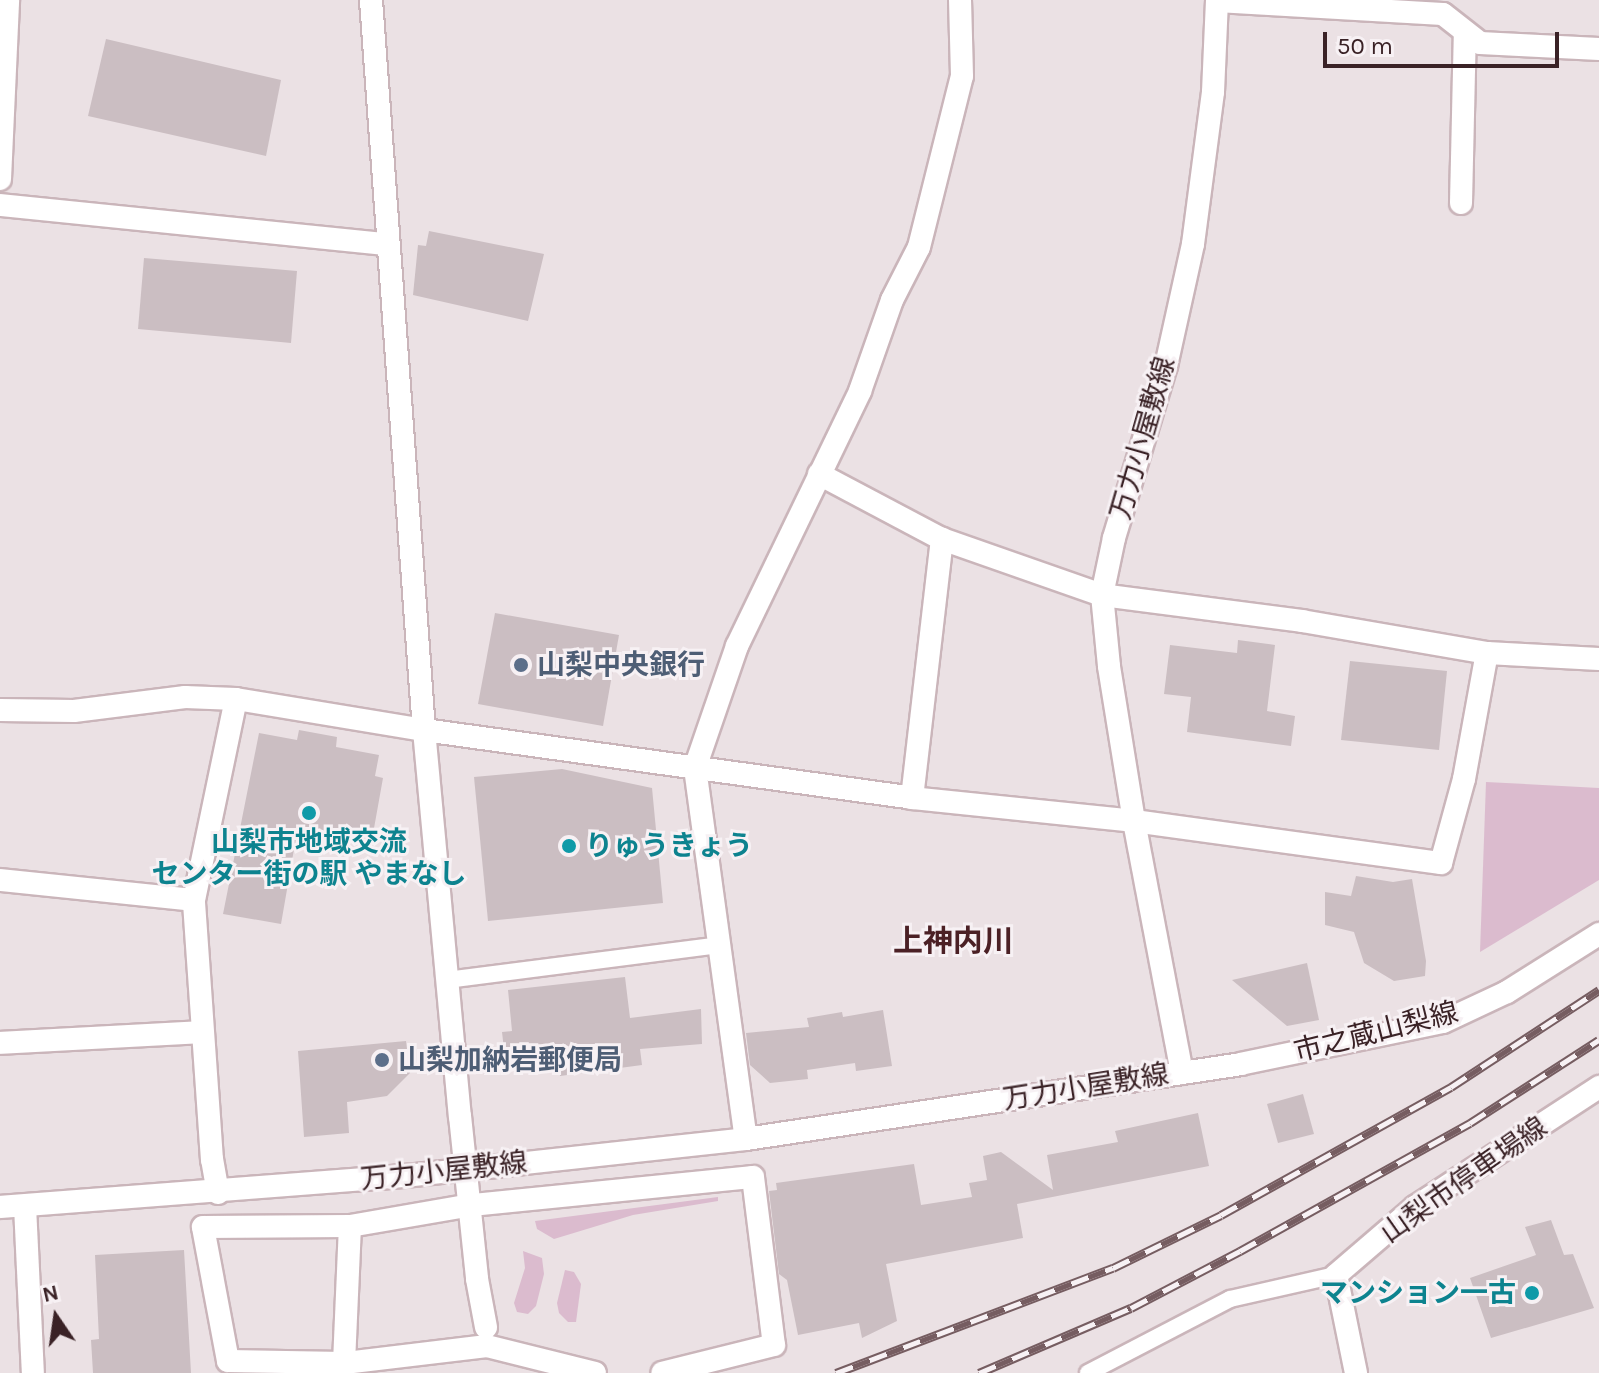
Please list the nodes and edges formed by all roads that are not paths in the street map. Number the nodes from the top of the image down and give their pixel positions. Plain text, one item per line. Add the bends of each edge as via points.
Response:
1 (8, 0) edge
2 (371, 0) edge
3 (960, 0) edge
4 (1217, 0) edge
5 (1465, 32) junction
6 (1599, 49) edge
7 (0, 179) edge
8 (1461, 203) dead end
9 (0, 205) edge
10 (387, 244) junction
11 (819, 474) junction
12 (942, 539) junction
13 (1102, 595) junction
14 (1487, 653) junction
15 (1599, 659) edge
16 (236, 699) junction
17 (0, 710) edge
18 (424, 730) junction
19 (695, 768) junction
20 (912, 798) junction
21 (1134, 821) junction
22 (0, 880) edge
23 (194, 900) junction
24 (1599, 934) edge
25 (719, 945) junction
26 (447, 980) junction
27 (202, 1032) junction
28 (0, 1043) edge
29 (1182, 1073) junction
30 (1599, 1087) edge
31 (746, 1139) junction
32 (466, 1170) junction
33 (218, 1193) junction
34 (472, 1205) junction
35 (25, 1206) junction
36 (0, 1207) edge
37 (350, 1226) junction
38 (1336, 1275) junction
39 (486, 1327) dead end
40 (1116, 1357) junction
41 (344, 1363) junction
42 (33, 1373) edge
43 (595, 1373) edge
44 (662, 1373) edge
45 (1088, 1373) edge
46 (1123, 1373) edge
47 (1356, 1373) edge

1 - 7 street
2 - 10 street
3 - 11 street via 962,76 919,247 892,300 860,391
4 - 5 street via 1443,14
4 - 13 street, 万力小屋敷線 via 1213,92 1193,244 1166,366
5 - 6 street via 1480,43
5 - 8 street
9 - 10 street
10 - 18 street
11 - 12 street
11 - 19 street via 737,646
12 - 13 street
12 - 20 street
13 - 14 street via 1302,621
13 - 21 street, 万力小屋敷線
14 - 15 street
14 - 21 street via 1464,779 1441,863
16 - 17 street via 185,697 74,711
16 - 18 street
16 - 23 street
18 - 19 street
18 - 26 street
19 - 20 street
19 - 25 street
20 - 21 street
21 - 29 street, 万力小屋敷線
22 - 23 street
23 - 27 street
24 - 29 street, 市之蔵山梨線 via 1507,992 1443,1022
25 - 26 lane
25 - 31 street
26 - 32 street
27 - 28 street
27 - 33 street
29 - 31 street, 万力小屋敷線
30 - 38 street, 山梨市停車場線 via 1415,1207
31 - 32 street, 万力小屋敷線
32 - 33 street, 万力小屋敷線
32 - 34 street
33 - 35 street, 万力小屋敷線
34 - 37 street
34 - 39 street
34 - 44 street via 753,1177 774,1345
35 - 36 street, 万力小屋敷線
35 - 42 street
37 - 41 street
37 - 41 street via 203,1227 228,1361
38 - 40 lane via 1230,1299
38 - 47 street
40 - 45 lane
40 - 46 lane
41 - 43 street via 487,1346

